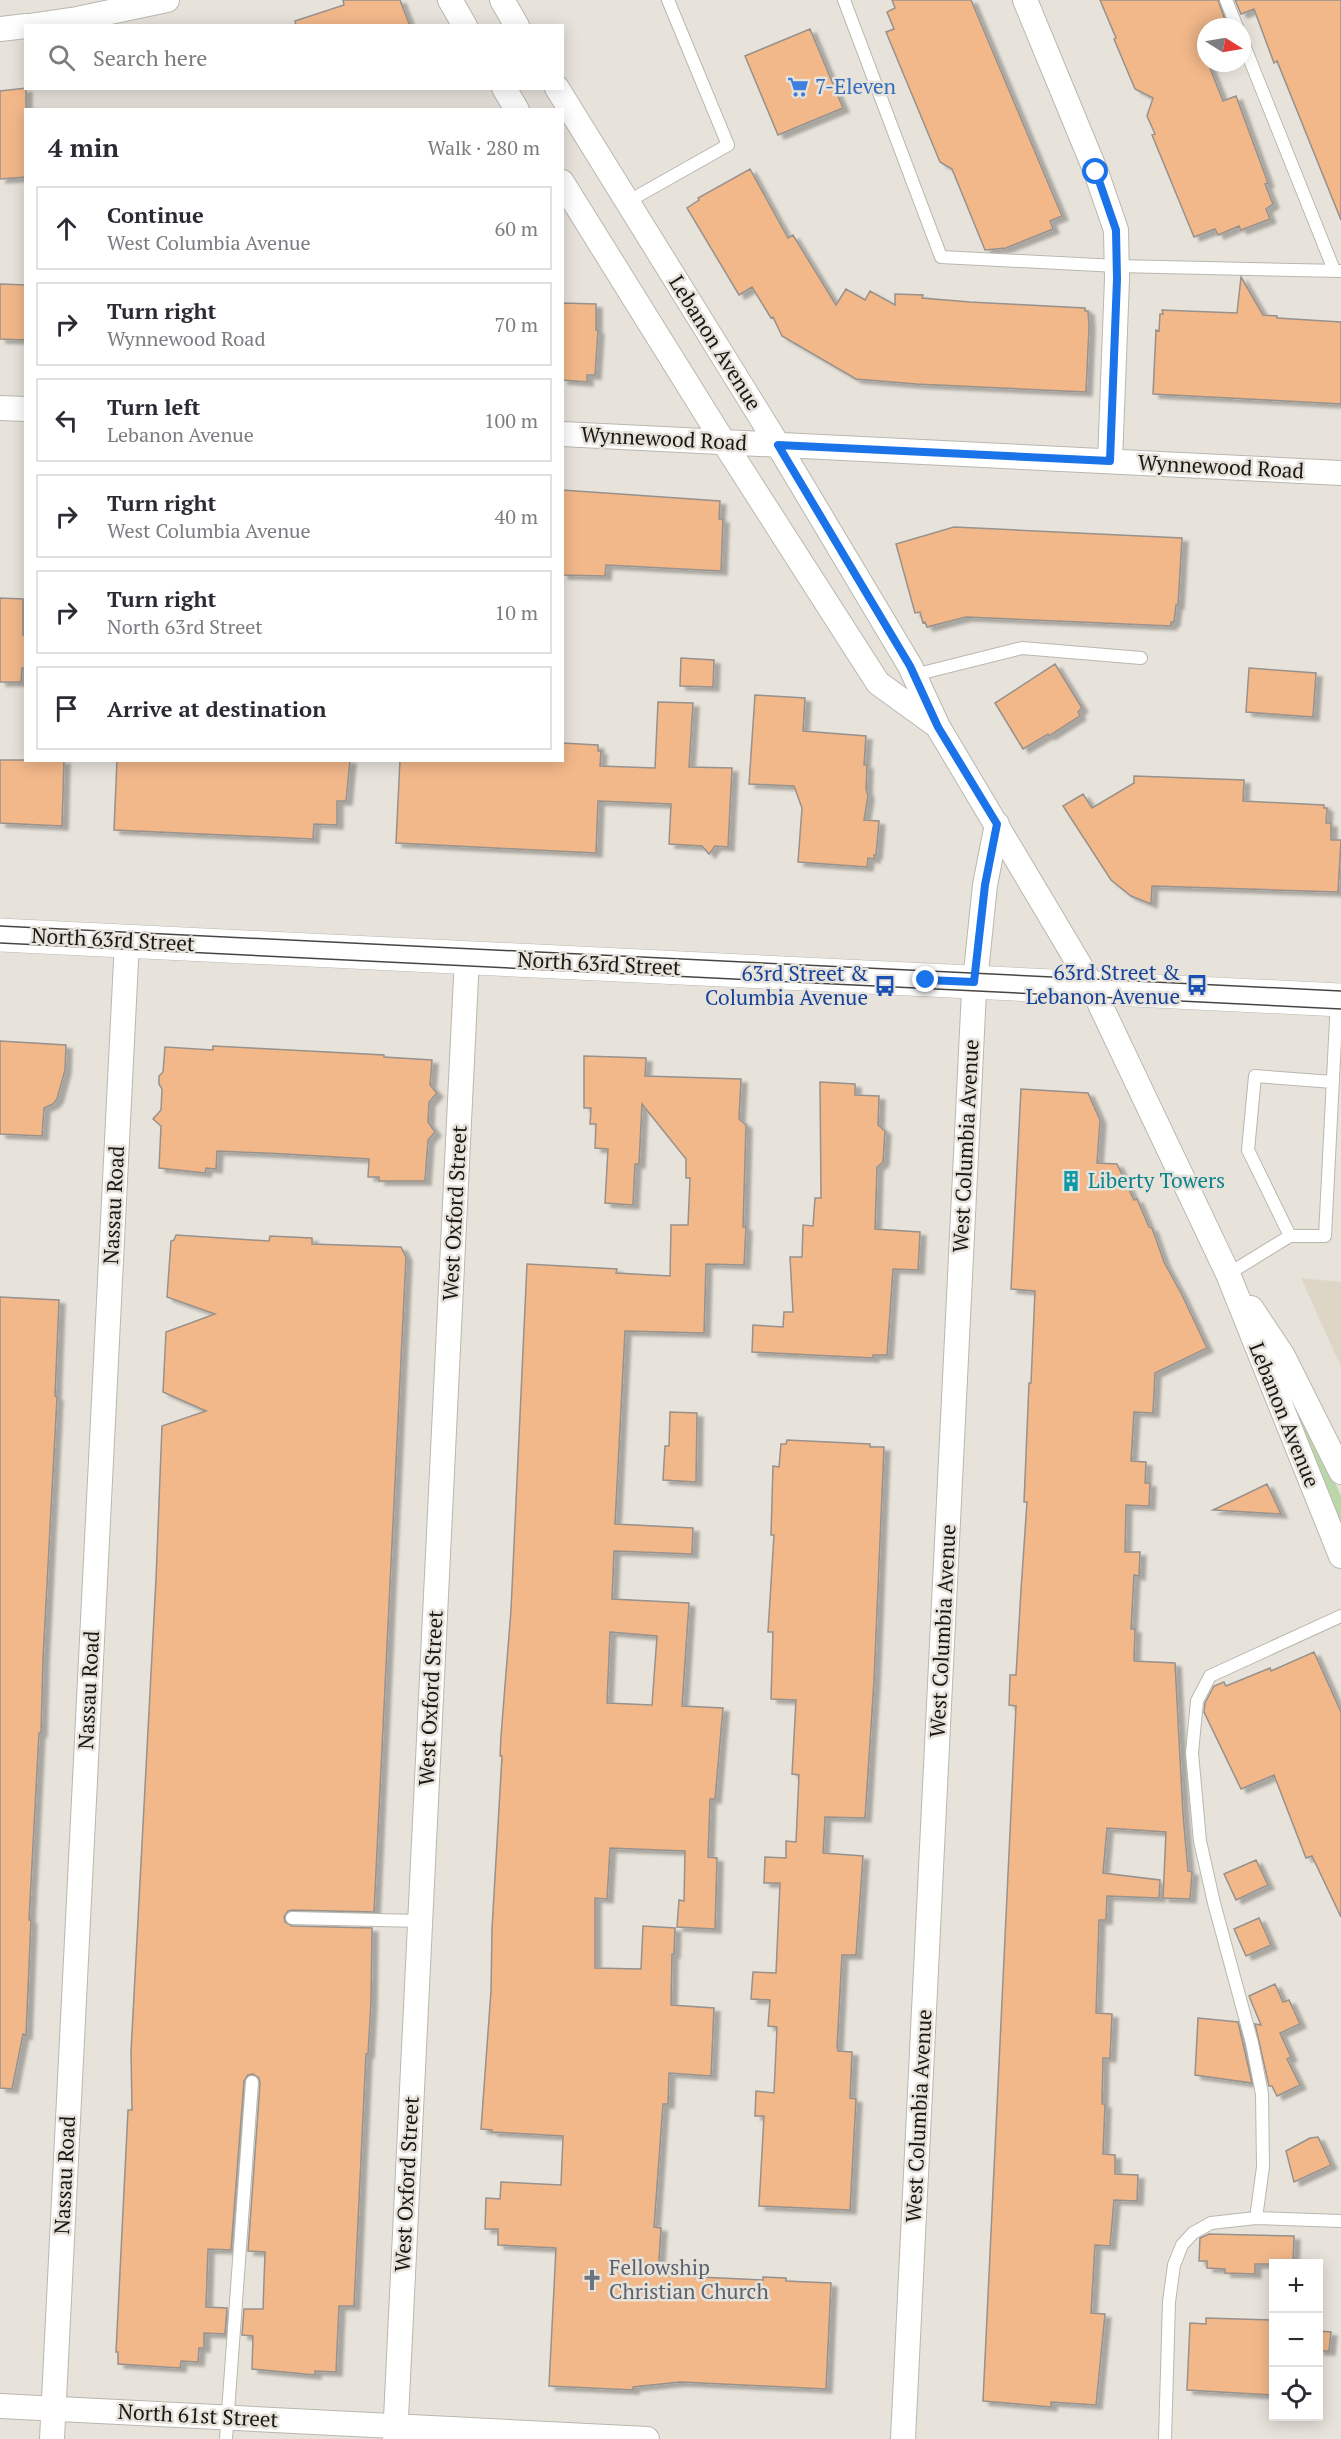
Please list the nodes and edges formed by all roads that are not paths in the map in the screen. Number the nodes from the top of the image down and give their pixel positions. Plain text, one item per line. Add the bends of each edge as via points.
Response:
1 (167, 0) edge
2 (450, 0) edge
3 (502, 0) edge
4 (668, 0) edge
5 (844, 0) edge
6 (1025, 0) edge
7 (1226, 0) edge
8 (1233, 18) edge
9 (41, 24) edge
10 (464, 24) edge
11 (517, 24) edge
12 (24, 26) edge
13 (0, 29) edge
14 (1251, 62) edge
15 (505, 90) edge
16 (517, 108) edge
17 (564, 111) edge
18 (564, 185) edge
19 (627, 202) junction
20 (1117, 266) junction
21 (1337, 271) edge
22 (0, 408) edge
23 (24, 409) edge
24 (564, 434) edge
25 (723, 441) junction
26 (778, 445) junction
27 (1110, 461) junction
28 (1341, 473) edge
29 (1141, 658) dead end
30 (914, 675) junction
31 (938, 727) junction
32 (997, 824) junction
33 (0, 935) edge
34 (127, 941) junction
35 (467, 957) junction
36 (974, 982) junction
37 (1092, 988) junction
38 (1339, 1000) edge
39 (1333, 1082) junction
40 (1290, 1236) junction
41 (1228, 1274) junction
42 (1341, 1472) edge
43 (1341, 1556) edge
44 (1341, 1617) edge
45 (292, 1918) dead end
46 (420, 1921) junction
47 (252, 2082) dead end
48 (1256, 2218) junction
49 (1341, 2221) edge
50 (0, 2406) edge
51 (53, 2409) junction
52 (227, 2428) edge
53 (395, 2433) edge
54 (52, 2439) edge
55 (647, 2439) edge
56 (903, 2439) edge
57 (1165, 2439) edge

1 - 9 street
2 - 10 street
3 - 11 street
4 - 19 lane via 728,145
5 - 20 lane via 941,257
6 - 20 street via 1113,220
7 - 8 lane
12 - 13 street
14 - 21 lane
15 - 16 street
17 - 19 street, Lebanon Avenue
18 - 25 street, Lebanon Avenue
19 - 26 street, Lebanon Avenue
20 - 21 lane
20 - 27 street
22 - 23 street
24 - 25 street, Wynnewood Road
25 - 26 street, Wynnewood Road
25 - 31 street, Lebanon Avenue via 878,683
26 - 27 street, Wynnewood Road
26 - 30 street, Lebanon Avenue
27 - 28 street, Wynnewood Road
29 - 30 lane via 1022,648
30 - 31 street, Lebanon Avenue
31 - 32 street, Lebanon Avenue
32 - 36 street, West Columbia Avenue via 985,885
32 - 37 street, Lebanon Avenue
33 - 34 main road, North 63rd Street
34 - 35 main road, North 63rd Street
34 - 51 street, Nassau Road
35 - 36 main road, North 63rd Street
35 - 46 street, West Oxford Street
36 - 37 main road, North 63rd Street
36 - 56 street, West Columbia Avenue
37 - 38 main road, North 63rd Street
37 - 41 street, Lebanon Avenue
38 - 39 lane
39 - 40 lane via 1325,1236
39 - 40 lane via 1255,1076 1248,1150
40 - 41 lane
41 - 42 street, Lebanon Avenue via 1283,1356
41 - 43 street, Lebanon Avenue
44 - 48 lane via 1210,1676 1197,1701 1192,1753 1200,1841 1262,2094 1263,2167
45 - 46 lane
46 - 53 street, West Oxford Street
47 - 52 lane
48 - 49 lane
48 - 57 lane via 1211,2223 1193,2233 1178,2255 1169,2302
50 - 51 street, North 61st Street
51 - 52 street, North 61st Street
51 - 54 street, Nassau Road
52 - 53 street, North 61st Street
53 - 55 street, North 61st Street

